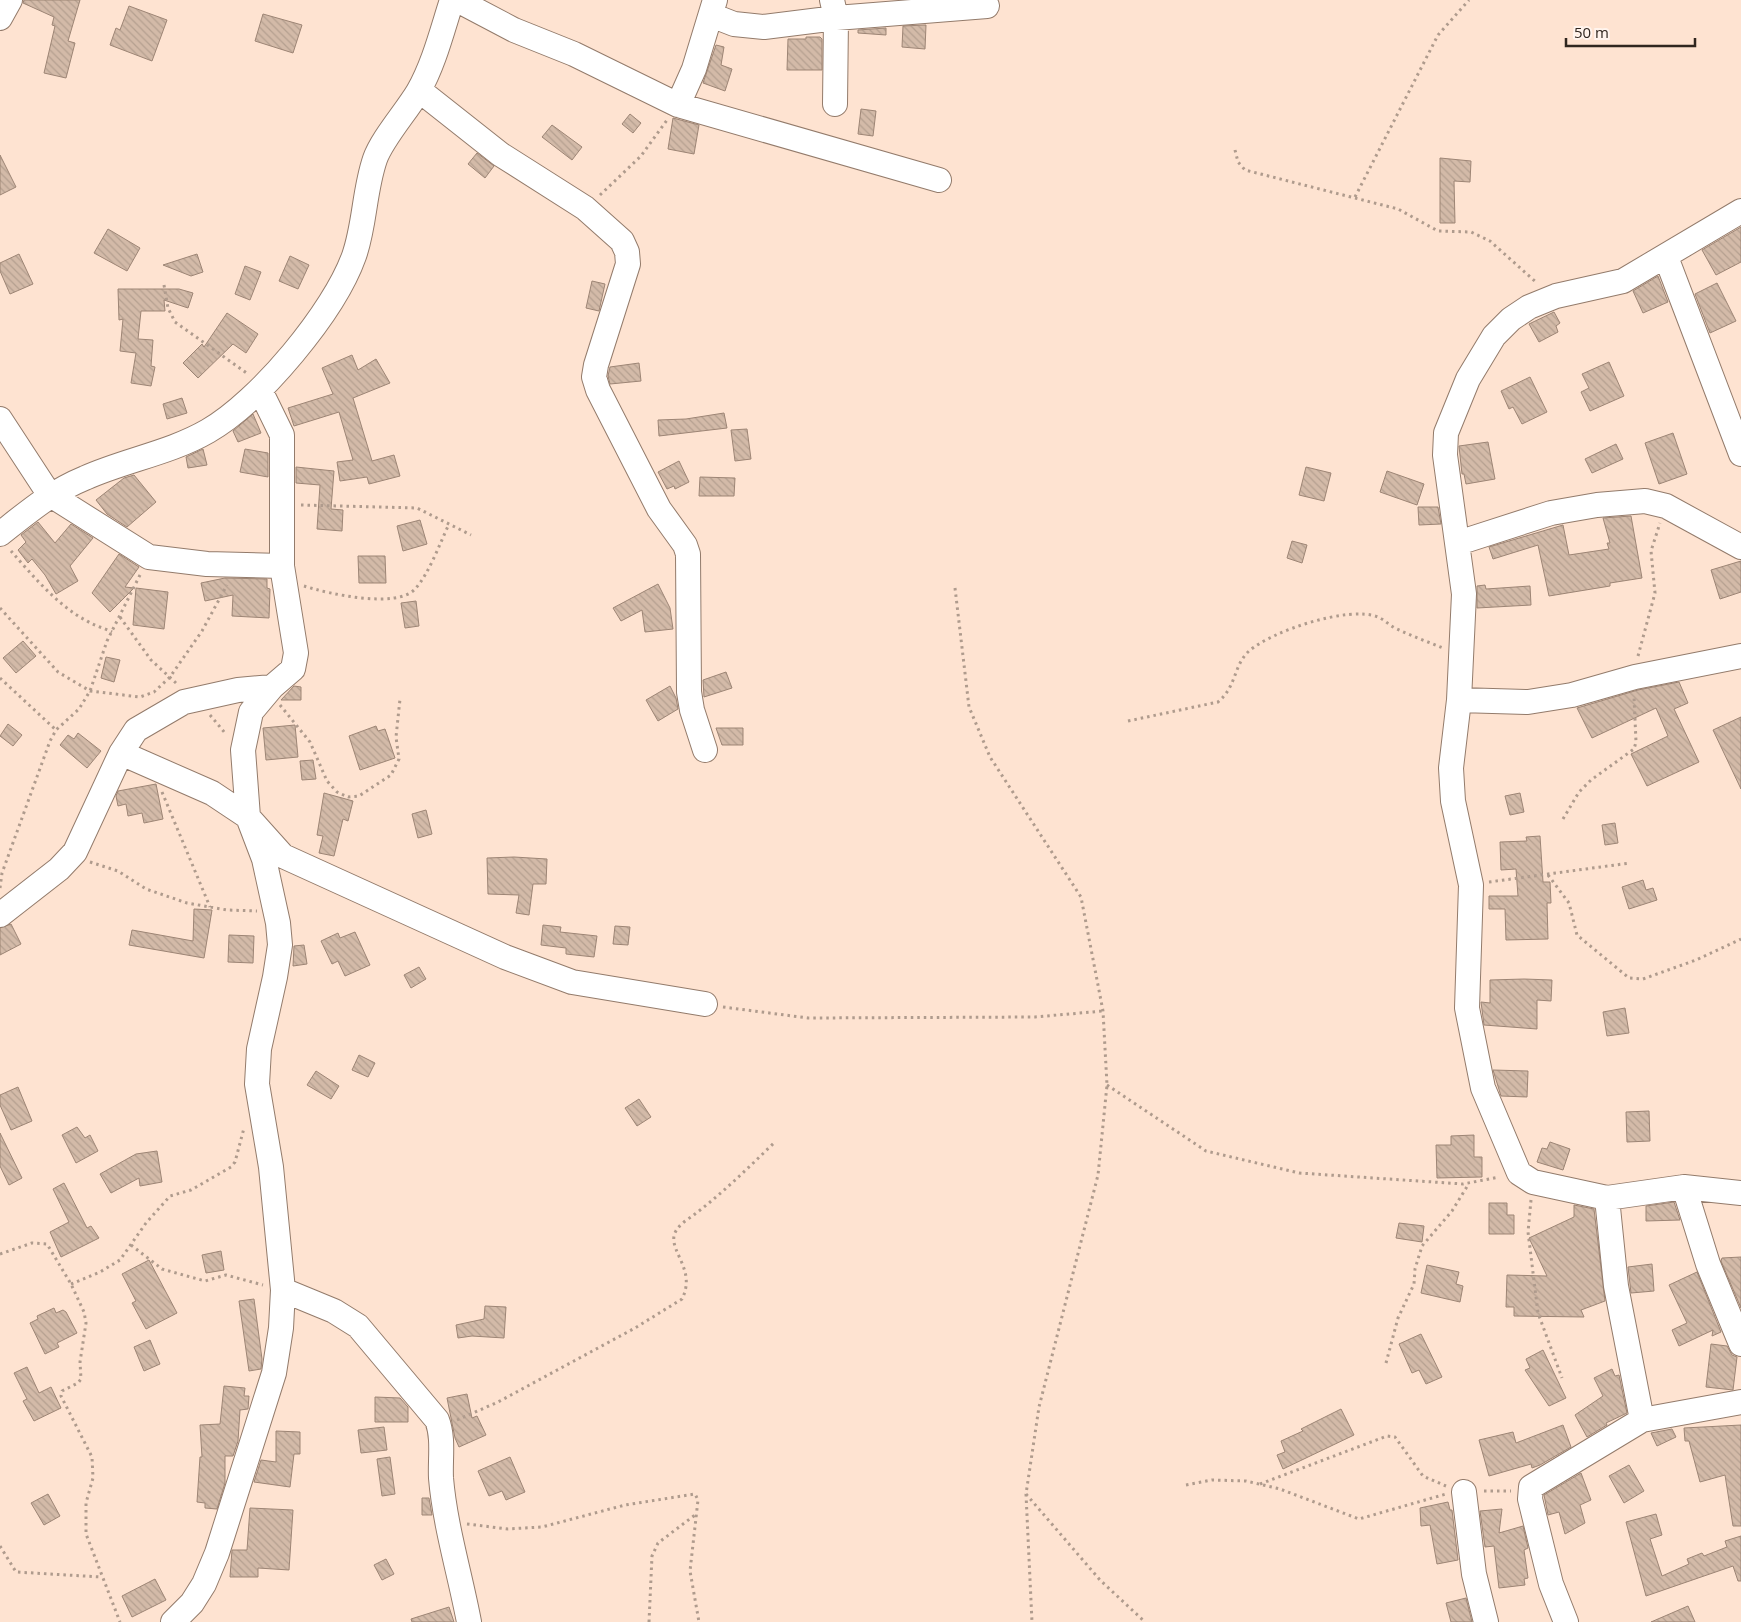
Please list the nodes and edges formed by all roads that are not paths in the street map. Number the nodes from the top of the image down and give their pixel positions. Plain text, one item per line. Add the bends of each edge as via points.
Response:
1 (10, 0) edge
2 (452, 0) edge
3 (457, 0) edge
4 (987, 6) dead end
5 (713, 7) edge
6 (834, 9) edge
7 (0, 18) edge
8 (419, 90) junction
9 (835, 104) dead end
10 (678, 106) junction
11 (940, 180) dead end
12 (1741, 211) edge
13 (1666, 257) junction
14 (260, 390) junction
15 (0, 419) edge
16 (1741, 454) edge
17 (49, 494) junction
18 (3, 540) edge
19 (1458, 542) junction
20 (1741, 547) edge
21 (283, 573) junction
22 (1741, 656) edge
23 (268, 691) junction
24 (1459, 700) junction
25 (705, 750) dead end
26 (121, 753) junction
27 (248, 817) junction
28 (0, 915) edge
29 (705, 1004) road end
30 (1684, 1187) junction
31 (1741, 1193) edge
32 (1606, 1198) junction
33 (283, 1290) junction
34 (1741, 1344) edge
35 (1741, 1402) edge
36 (1642, 1420) junction
37 (1461, 1492) road end
38 (173, 1622) edge
39 (469, 1622) edge
40 (1486, 1622) edge
41 (1566, 1622) edge

1 - 7 street
2 - 8 street
3 - 10 street
4 - 6 street
5 - 6 street via 734,24 764,27
5 - 10 street via 694,69
6 - 9 street
8 - 14 street via 376,158 354,255 328,309
8 - 25 street via 500,154 585,208 622,240 628,264 594,377 659,509 688,554 689,692
10 - 11 street
12 - 13 street
13 - 16 street
13 - 19 street via 1623,281 1556,296 1529,307 1494,336 1468,379 1446,433 1445,455
14 - 17 street via 209,430 178,446 86,477
14 - 21 street via 282,435
15 - 17 street
17 - 18 street
17 - 21 street via 148,557 237,565
19 - 20 street via 1560,511 1645,501 1666,506
19 - 24 street via 1464,594
21 - 23 street via 296,663
22 - 24 street via 1528,702
23 - 26 street via 238,690 184,702 136,730
23 - 27 street via 251,712 243,758
24 - 32 street via 1450,768 1453,800 1471,885 1467,1008 1483,1088 1526,1178
26 - 27 street via 212,793
26 - 28 street via 75,852 59,869
27 - 29 street via 283,856 505,957 572,982
27 - 33 street via 264,859 280,945 258,1049 257,1084 271,1166
30 - 31 street
30 - 32 street
30 - 34 street via 1708,1264
32 - 36 street via 1616,1286
33 - 38 street via 274,1373 217,1553 192,1603
33 - 39 street via 334,1311 358,1326 429,1409 441,1429 441,1477
35 - 36 street
36 - 41 street via 1531,1488 1530,1499 1551,1584
37 - 40 street via 1474,1574

